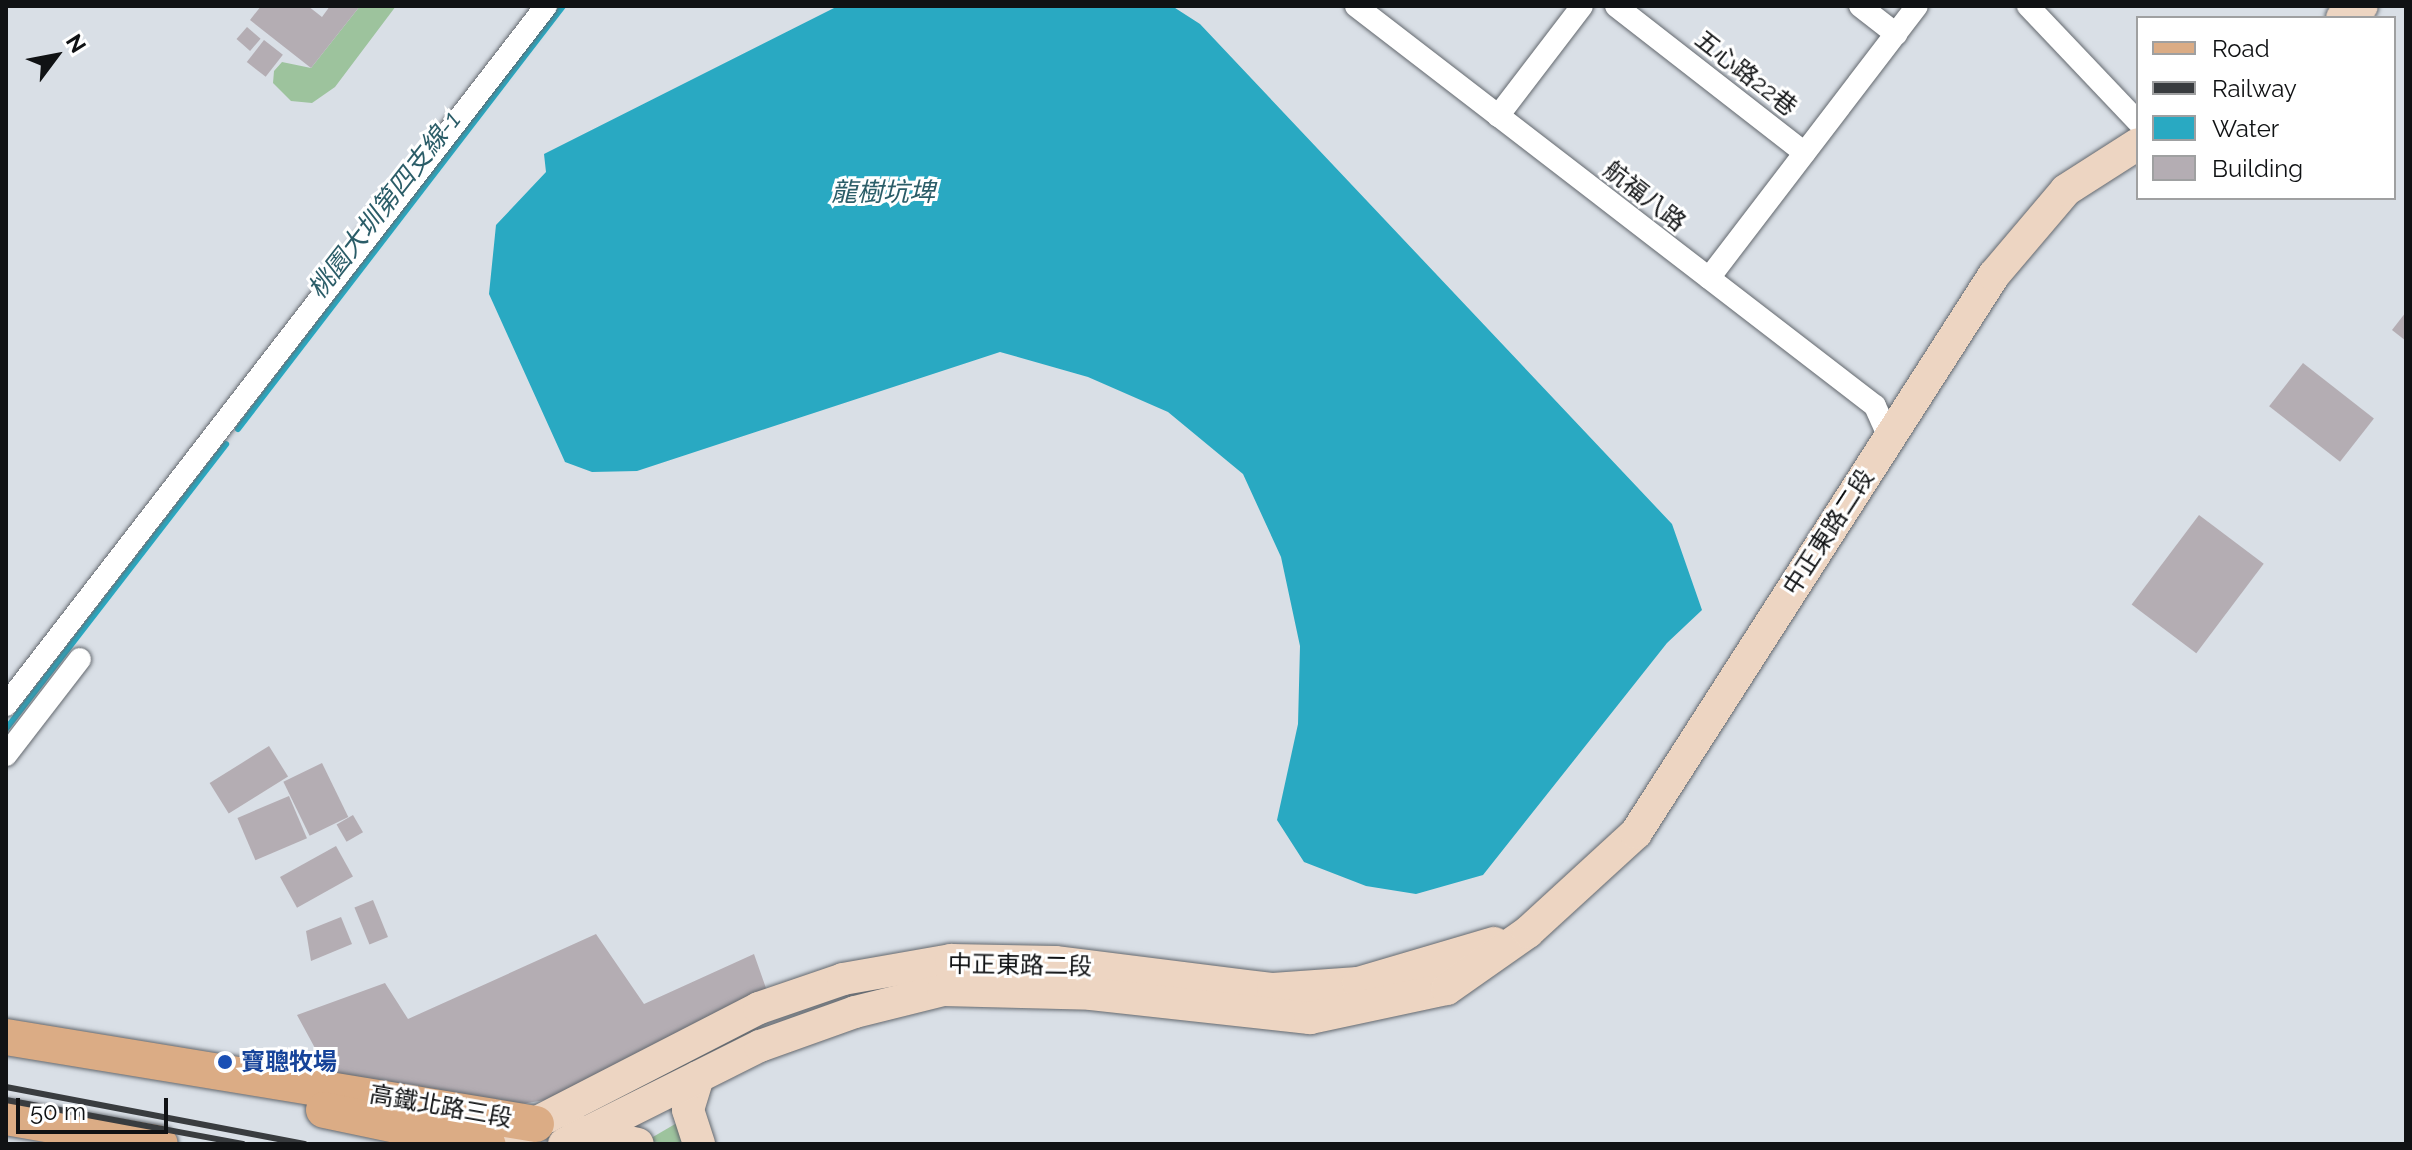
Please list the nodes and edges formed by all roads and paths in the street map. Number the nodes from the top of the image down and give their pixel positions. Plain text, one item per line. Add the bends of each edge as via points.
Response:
1 (546, 6) edge
2 (1356, 6) edge
3 (1582, 6) edge
4 (1616, 6) edge
5 (1860, 6) edge
6 (1917, 6) edge
7 (2028, 6) edge
8 (1896, 34) junction
9 (1498, 116) junction
10 (2136, 120) edge
11 (2136, 145) edge
12 (1805, 153) junction
13 (1709, 278) junction
14 (1889, 438) junction
15 (80, 659) dead end
16 (6, 705) edge
17 (6, 755) edge
18 (1528, 932) junction
19 (9, 1044) edge
20 (698, 1077) junction
21 (6, 1117) edge
22 (562, 1133) edge
23 (160, 1144) edge
24 (490, 1144) edge
25 (638, 1144) edge
26 (699, 1144) edge

1 - 16 street
2 - 9 street, 航福八路
3 - 9 street
4 - 12 street, 五心路22巷
5 - 8 street
6 - 8 street
7 - 10 street
8 - 12 street
9 - 13 street, 航福八路
11 - 14 main road, 中正東路二段 via 2066,190 2033,224
12 - 13 street
13 - 14 street, 航福八路 via 1875,406
14 - 18 main road, 中正東路二段 via 1636,833
15 - 17 street
18 - 20 main road, 中正東路二段 via 1447,989 1310,1018 1091,994 943,990 841,1017 760,1046
18 - 22 main road, 中正東路二段 via 1358,983 1273,989 1134,969 951,960 843,979 759,1008
19 - 22 main road, 高鐵北路三段
19 - 24 main road, 高鐵北路三段 via 86,1071 342,1113
20 - 22 main road, 中正東路二段
20 - 26 main road via 688,1110
21 - 23 main road
22 - 24 main road, 中正東路二段
22 - 25 main road, 高鐵北路三段

